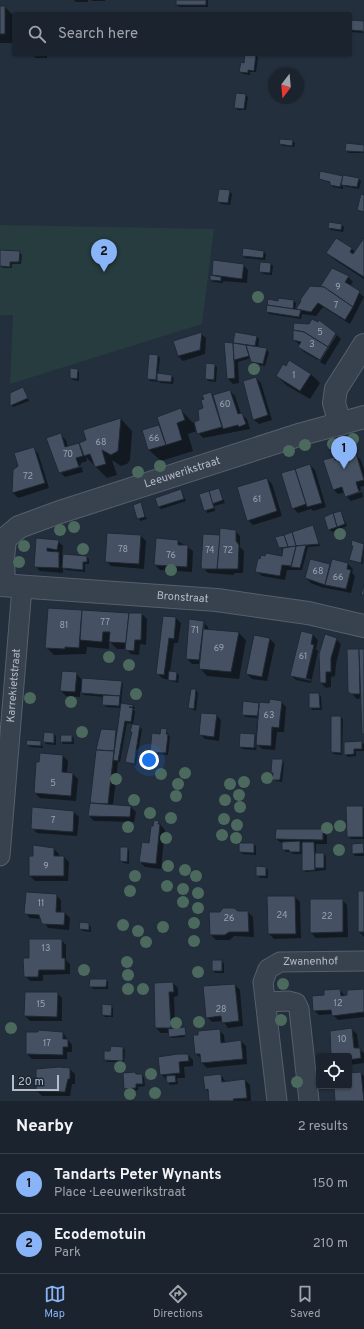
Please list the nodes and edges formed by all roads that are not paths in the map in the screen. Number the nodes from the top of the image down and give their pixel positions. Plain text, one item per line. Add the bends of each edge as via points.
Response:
1 (364, 345) edge
2 (364, 417) edge
3 (340, 424) junction
4 (3, 541) edge
5 (9, 586) edge
6 (364, 626) edge
7 (0, 856) edge
8 (364, 960) edge
9 (266, 1002) junction
10 (276, 1101) edge
11 (309, 1101) edge

1 - 3 street via 336,389 334,403
2 - 3 street, Leeuwerikstraat
3 - 4 street, Leeuwerikstraat via 57,513 20,527
4 - 5 street, Leeuwerikstraat via 3,558
5 - 6 street, Bronstraat via 217,600 308,613
5 - 7 street, Karrekietstraat
8 - 9 street, Zwanenhof via 280,962 268,969 263,982
9 - 10 street, Zwanenhof
9 - 11 street via 288,1001 296,1003 299,1009

